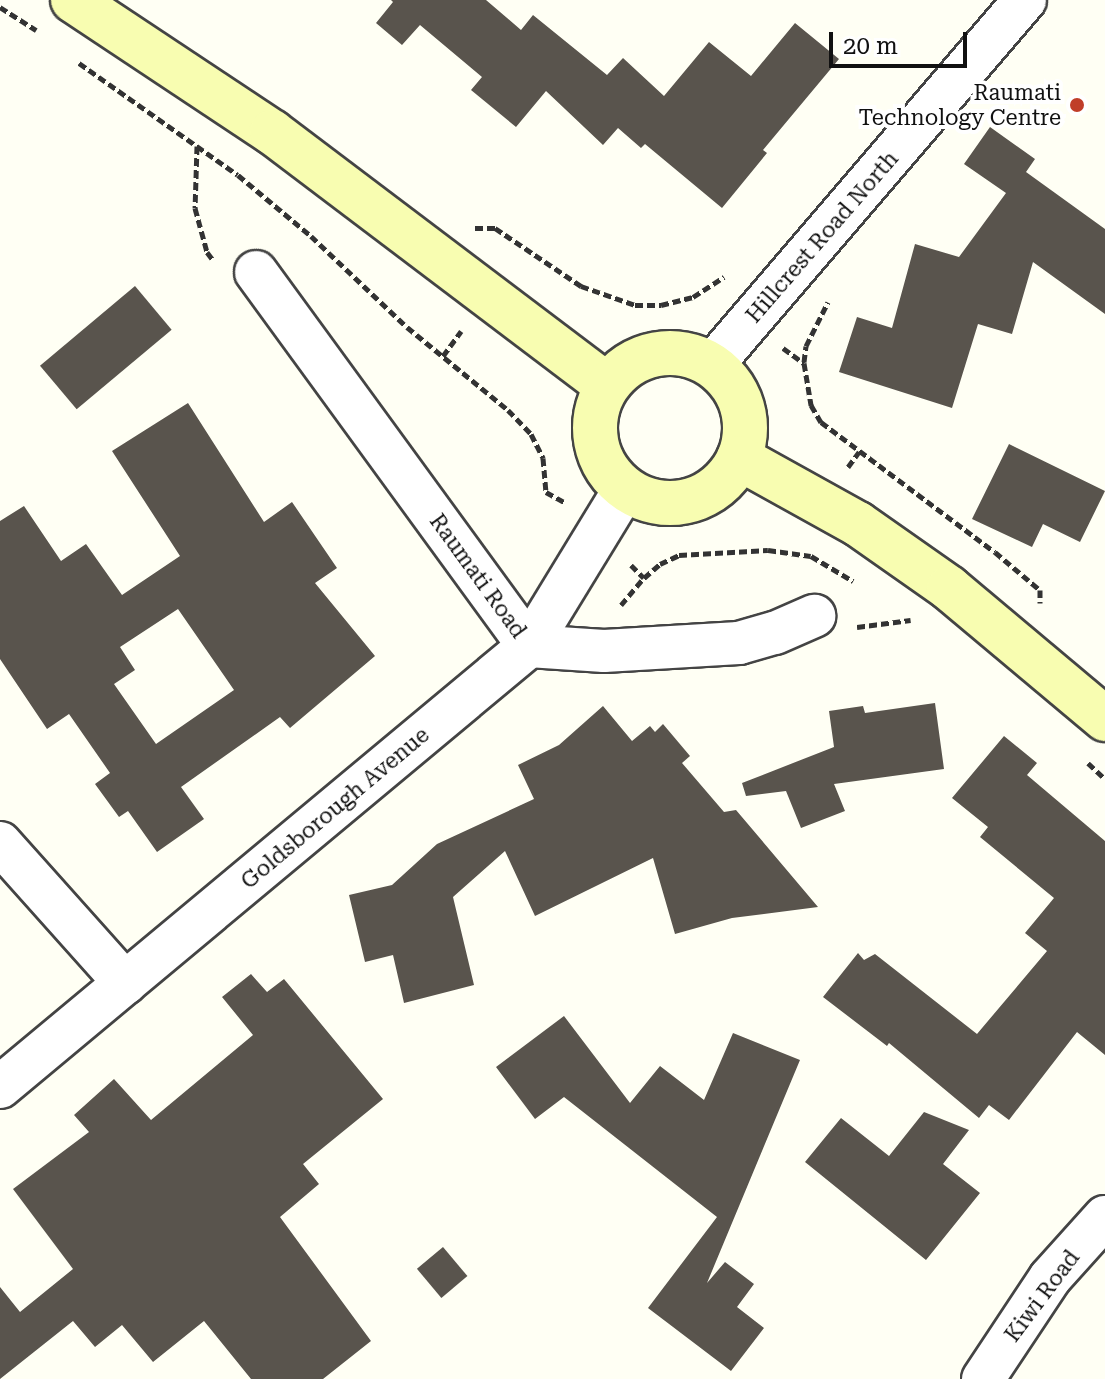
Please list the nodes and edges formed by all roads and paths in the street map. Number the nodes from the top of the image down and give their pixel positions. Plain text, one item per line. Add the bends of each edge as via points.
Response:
1 (1025, 0) edge
2 (87, 3) edge
3 (0, 7) edge
4 (48, 38) dead end
5 (69, 54) dead end
6 (197, 145) junction
7 (467, 229) dead end
8 (523, 247) junction
9 (518, 254) dead end
10 (215, 263) dead end
11 (730, 270) dead end
12 (256, 272) dead end
13 (829, 290) dead end
14 (461, 331) dead end
15 (791, 354) dead end
16 (443, 356) junction
17 (804, 363) junction
18 (712, 365) junction
19 (607, 385) junction
20 (859, 452) junction
21 (739, 458) junction
22 (848, 467) dead end
23 (625, 489) junction
24 (566, 503) dead end
25 (792, 546) dead end
26 (787, 553) junction
27 (633, 567) dead end
28 (865, 589) dead end
29 (1040, 605) dead end
30 (900, 612) dead end
31 (911, 620) junction
32 (830, 623) joint
33 (924, 628) dead end
34 (529, 646) junction
35 (1105, 719) edge
36 (1083, 759) dead end
37 (1105, 779) edge
38 (0, 843) edge
39 (125, 983) junction
40 (0, 1087) edge
41 (1105, 1217) edge
42 (983, 1379) edge

1 - 18 street, Hillcrest Road North
2 - 19 main road via 272,132
3 - 4 path
5 - 6 path
6 - 10 path via 195,208
6 - 16 path via 311,236
7 - 8 path via 495,228
8 - 9 path
8 - 11 path via 581,286 635,305 693,297
12 - 34 street, Raumati Road
13 - 17 path
14 - 16 path
15 - 17 path
16 - 24 path via 531,434 543,458 546,492
17 - 20 path via 811,405 821,422
18 - 19 main road via 690,354 644,356 622,367
18 - 21 main road via 733,387 745,417
19 - 23 main road via 593,429 608,473
20 - 22 path
20 - 29 path via 1040,590
21 - 23 main road via 710,492 690,501 667,504
21 - 35 main road via 858,524 949,588
23 - 34 street, Goldsborough Avenue
25 - 26 path
26 - 27 path via 679,555 644,578
26 - 28 path via 811,556
30 - 31 path
31 - 32 path
31 - 33 path
32 - 34 street, Raumati Road via 739,643 604,651
34 - 39 street, Goldsborough Avenue
36 - 37 path
38 - 39 street
39 - 40 street, Goldsborough Avenue
41 - 42 street, Kiwi Road via 1050,1278

